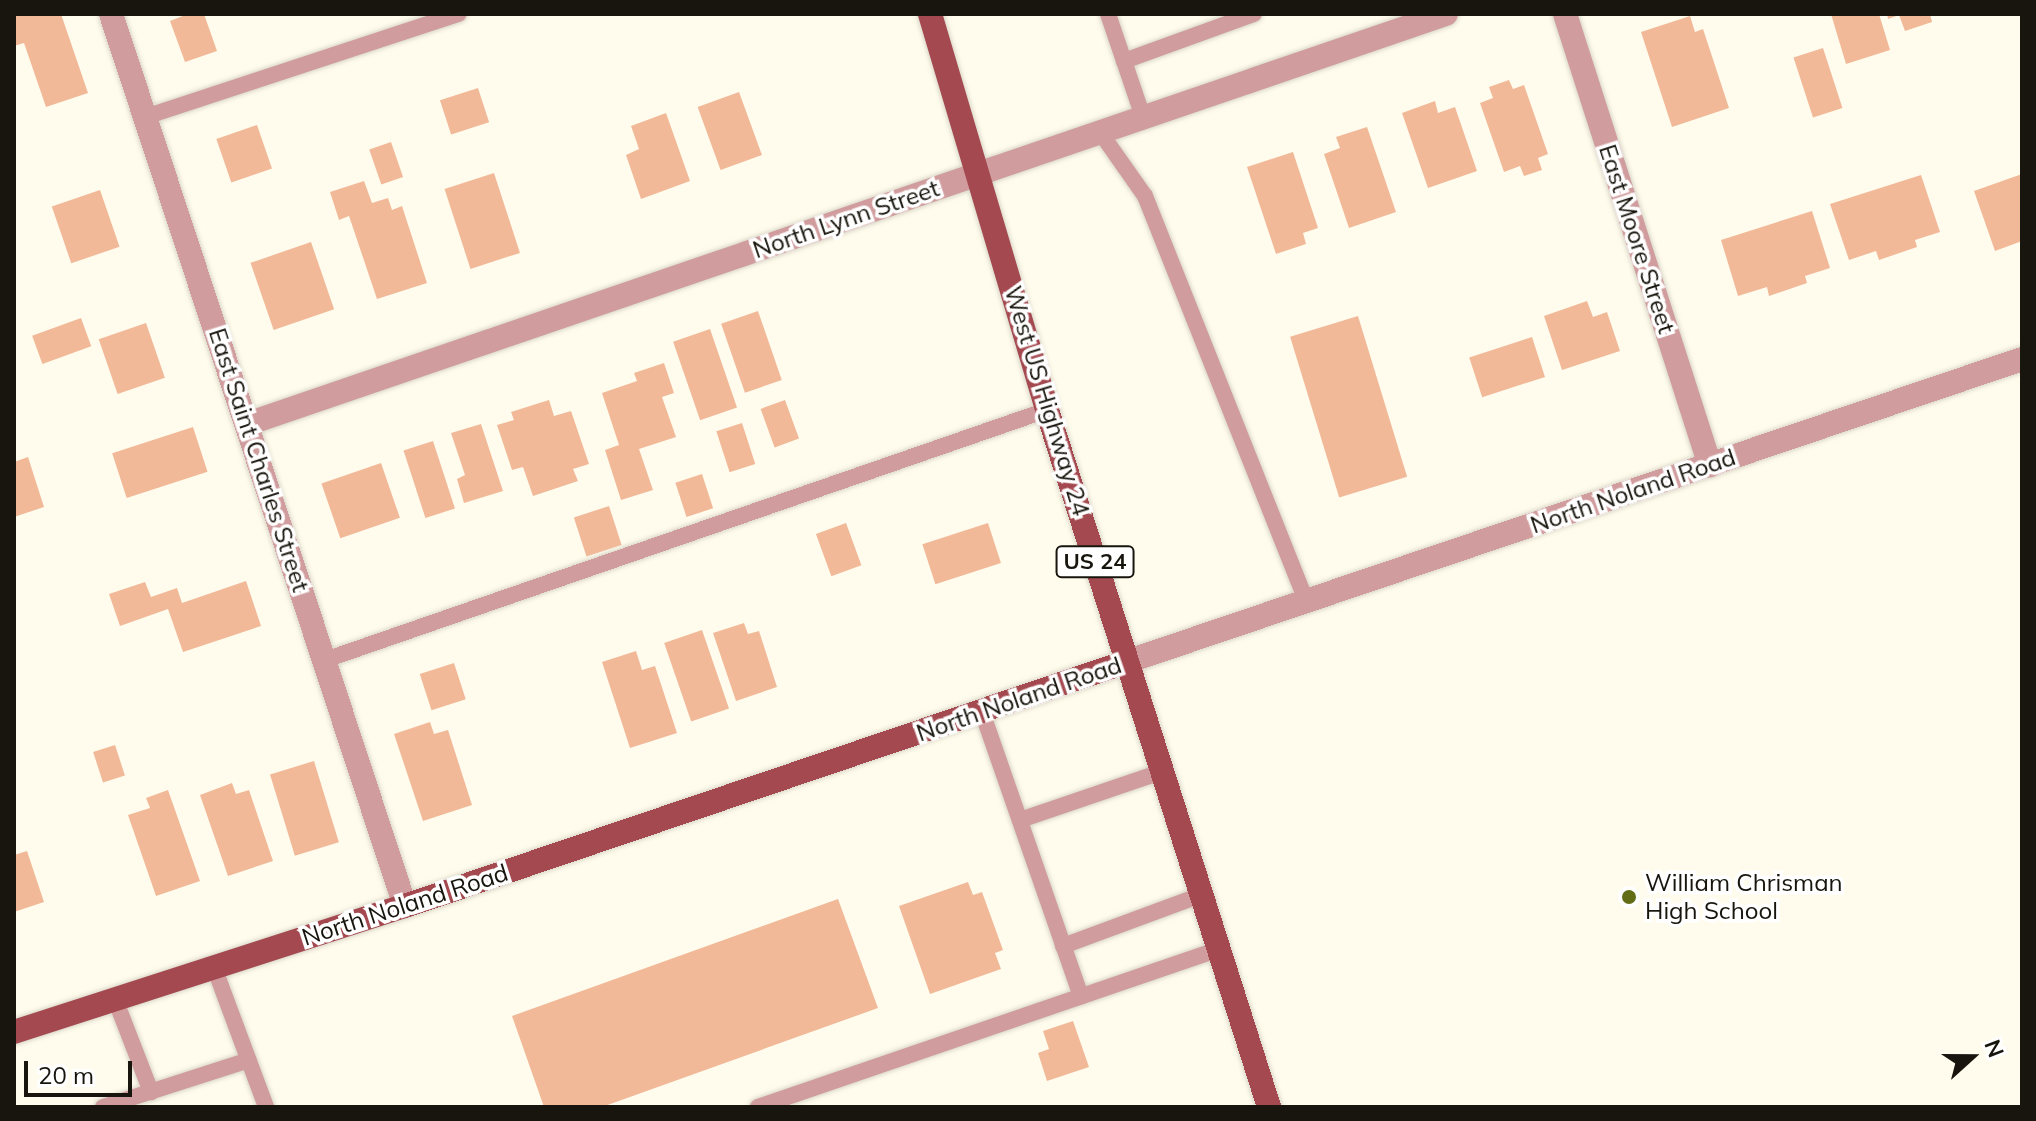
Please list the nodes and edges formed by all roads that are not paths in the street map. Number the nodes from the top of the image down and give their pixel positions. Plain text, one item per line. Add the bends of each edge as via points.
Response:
1 (111, 14) edge
2 (458, 14) edge
3 (930, 14) edge
4 (1108, 14) edge
5 (1254, 14) edge
6 (1446, 14) edge
7 (1565, 14) edge
8 (1397, 22) edge
9 (1124, 61) junction
10 (145, 117) junction
11 (1143, 117) junction
12 (1100, 132) junction
13 (980, 173) junction
14 (2022, 359) edge
15 (1047, 410) junction
16 (247, 424) junction
17 (1710, 465) junction
18 (1306, 601) junction
19 (325, 660) junction
20 (1126, 662) junction
21 (982, 712) junction
22 (1161, 772) junction
23 (1020, 820) junction
24 (1201, 895) junction
25 (405, 906) junction
26 (1063, 946) junction
27 (1219, 949) junction
28 (214, 967) junction
29 (1081, 996) junction
30 (115, 999) junction
31 (14, 1032) edge
32 (249, 1060) junction
33 (151, 1092) junction
34 (103, 1107) edge
35 (266, 1107) edge
36 (758, 1107) edge
37 (1269, 1107) edge

1 - 10 street, East Saint Charles Street
2 - 10 lane
3 - 13 main road, West US Highway 24 / US 24
4 - 9 lane
5 - 9 lane
6 - 8 street, North Lynn Street
7 - 17 street, East Moore Street
8 - 11 street, North Lynn Street
9 - 11 lane
10 - 16 street, East Saint Charles Street
11 - 12 street, North Lynn Street
12 - 13 street, North Lynn Street
12 - 18 lane via 1145,196
13 - 15 main road, West US Highway 24 / US 24
13 - 16 street, North Lynn Street
14 - 17 street, North Noland Road
15 - 19 lane
15 - 20 main road, West US Highway 24 / US 24
16 - 19 street, East Saint Charles Street
17 - 18 street, North Noland Road
18 - 20 street, North Noland Road
19 - 25 street, East Saint Charles Street
20 - 21 main road, North Noland Road
20 - 22 main road, West US Highway 24 / US 24
21 - 23 lane
21 - 25 main road, North Noland Road
22 - 23 lane
22 - 24 main road, West US Highway 24 / US 24
23 - 26 lane
24 - 26 lane
24 - 27 main road, West US Highway 24 / US 24
25 - 28 main road, North Noland Road
26 - 29 lane
27 - 29 lane
27 - 37 main road, West US Highway 24 / US 24
28 - 30 main road, North Noland Road
28 - 32 lane
29 - 36 lane
30 - 31 main road, North Noland Road
30 - 33 lane
32 - 33 lane
32 - 35 lane
33 - 34 lane

